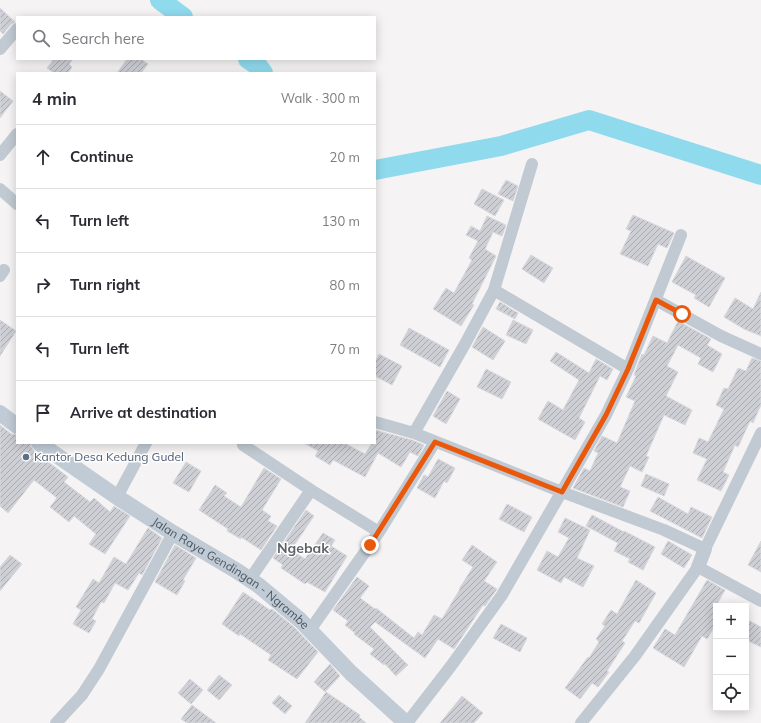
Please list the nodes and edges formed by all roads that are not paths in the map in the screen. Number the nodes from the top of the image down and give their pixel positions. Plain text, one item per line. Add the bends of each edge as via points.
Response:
1 (16, 30) edge
2 (0, 49) edge
3 (16, 135) edge
4 (0, 156) edge
5 (532, 164) dead end
6 (0, 189) edge
7 (16, 203) edge
8 (681, 235) dead end
9 (494, 290) junction
10 (656, 300) junction
11 (761, 354) edge
12 (628, 369) junction
13 (0, 413) edge
14 (376, 422) edge
15 (16, 425) edge
16 (414, 433) junction
17 (761, 433) edge
18 (435, 442) junction
19 (40, 444) edge
20 (145, 444) edge
21 (243, 445) dead end
22 (311, 490) junction
23 (562, 492) junction
24 (117, 497) junction
25 (379, 532) junction
26 (173, 533) junction
27 (705, 549) junction
28 (698, 567) junction
29 (250, 579) junction
30 (761, 601) edge
31 (310, 630) junction
32 (56, 723) edge
33 (407, 723) edge
34 (581, 723) edge

1 - 2 street
3 - 4 street
5 - 9 street
6 - 7 street
8 - 10 street
9 - 12 street
9 - 16 street
10 - 11 street via 721,336
10 - 12 street
12 - 23 street via 606,415
13 - 15 main road
14 - 16 street
16 - 18 street
17 - 27 street
18 - 23 street
18 - 25 street
19 - 24 main road, Jalan Raya Gendingan - Ngrambe
20 - 24 street
21 - 22 street
22 - 25 street
22 - 29 street
23 - 27 street via 664,530
23 - 33 street via 502,595
24 - 26 main road, Jalan Raya Gendingan - Ngrambe
25 - 31 street
26 - 29 main road, Jalan Raya Gendingan - Ngrambe
26 - 32 street via 96,673 82,695
27 - 28 street
28 - 30 street
28 - 34 street via 635,656
29 - 31 main road, Jalan Raya Gendingan - Ngrambe
31 - 33 main road, Jalan Raya Gendingan - Ngrambe via 351,673

